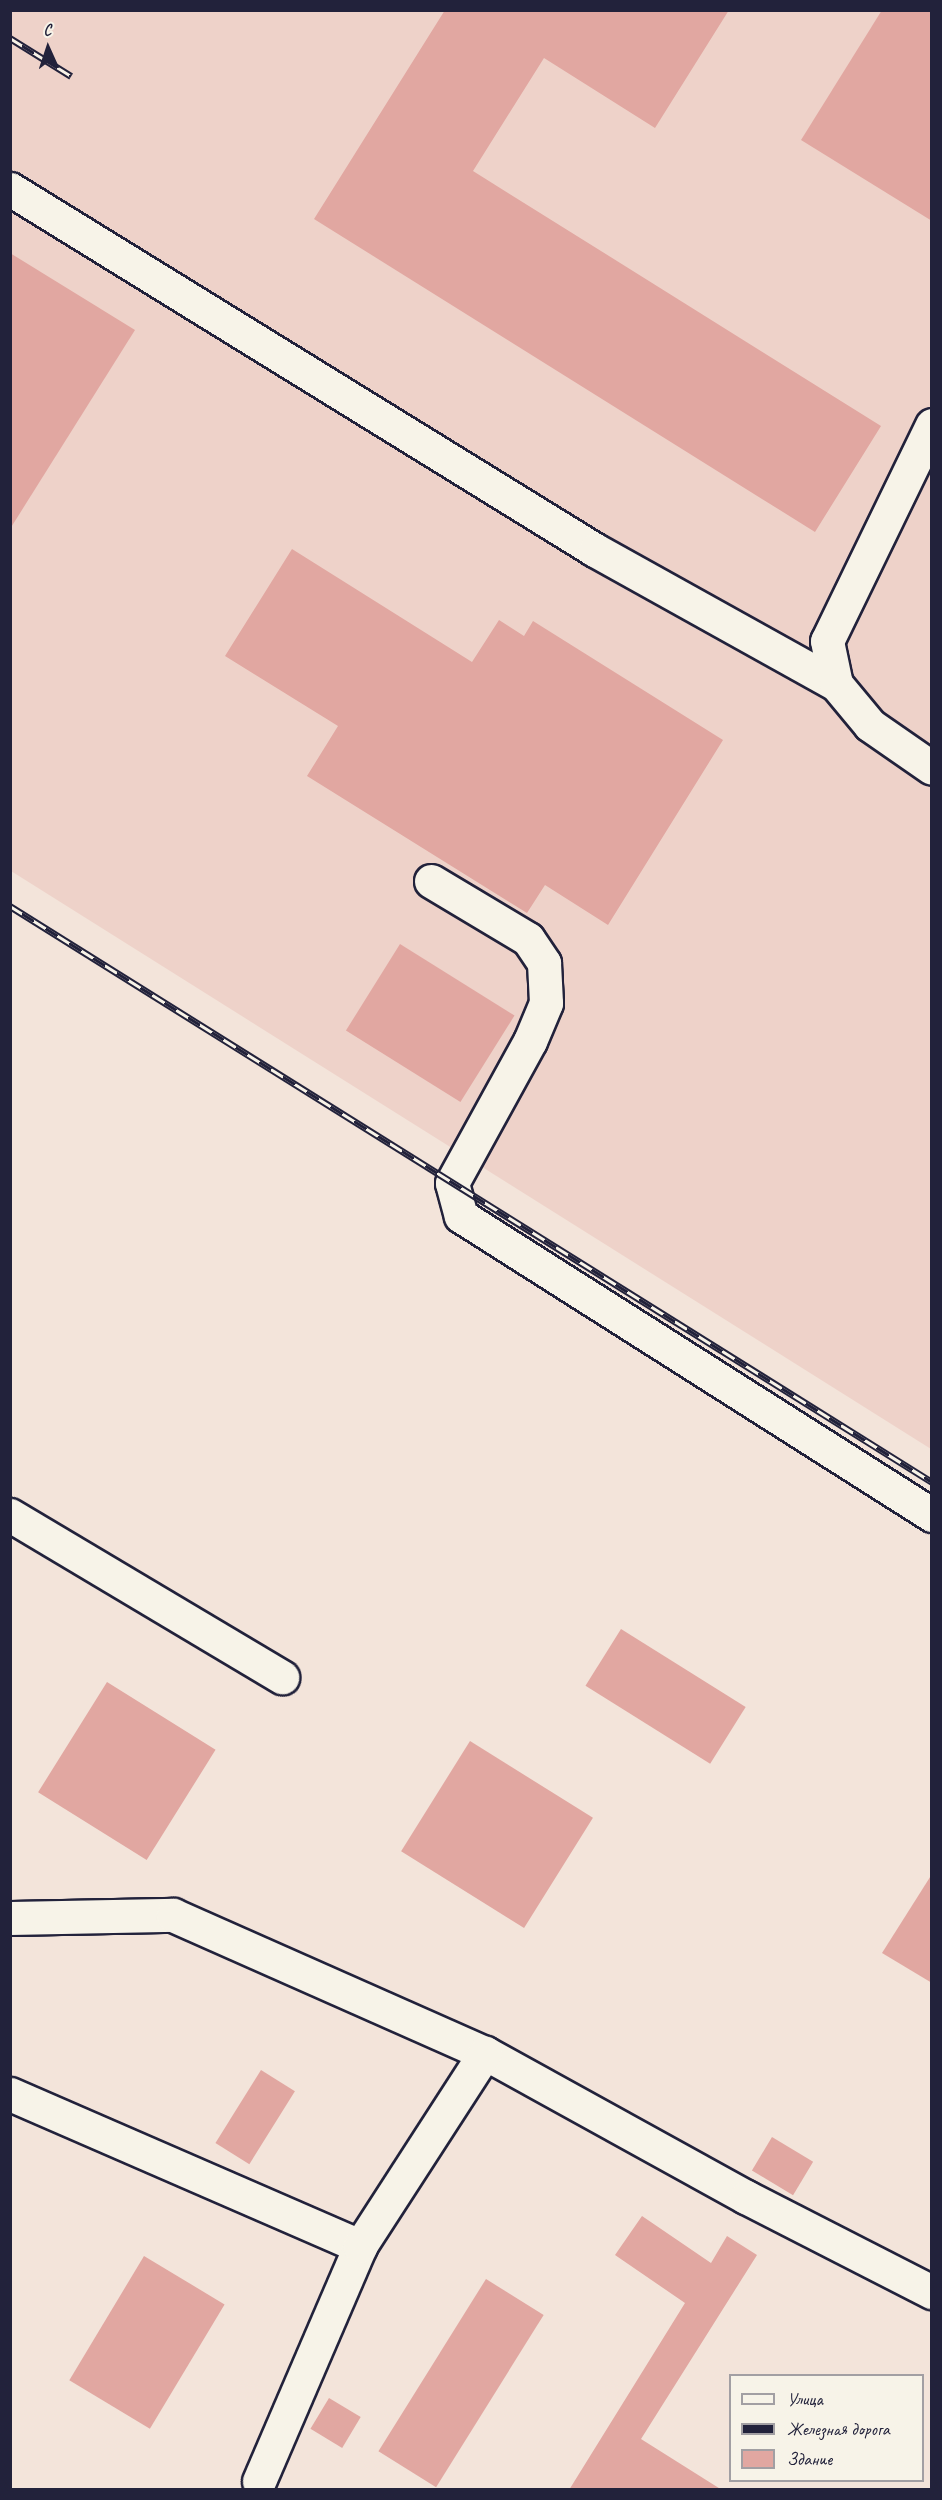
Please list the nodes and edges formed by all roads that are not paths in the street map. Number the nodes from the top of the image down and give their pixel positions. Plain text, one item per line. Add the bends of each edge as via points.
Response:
1 (10, 189) edge
2 (932, 425) edge
3 (836, 684) junction
4 (932, 768) edge
5 (431, 881) dead end
6 (10, 1515) edge
7 (932, 1515) edge
8 (282, 1677) dead end
9 (10, 1918) edge
10 (485, 2053) junction
11 (10, 2094) edge
12 (360, 2246) junction
13 (932, 2292) edge
14 (258, 2481) dead end

1 - 3 lane via 595,550
2 - 3 lane via 844,598 827,641
3 - 4 lane via 870,724
5 - 7 lane via 528,939 544,963 546,1004 452,1184 461,1216
6 - 8 lane
9 - 10 lane via 173,1915
10 - 12 lane
10 - 13 lane via 746,2197
11 - 12 lane
12 - 14 lane

